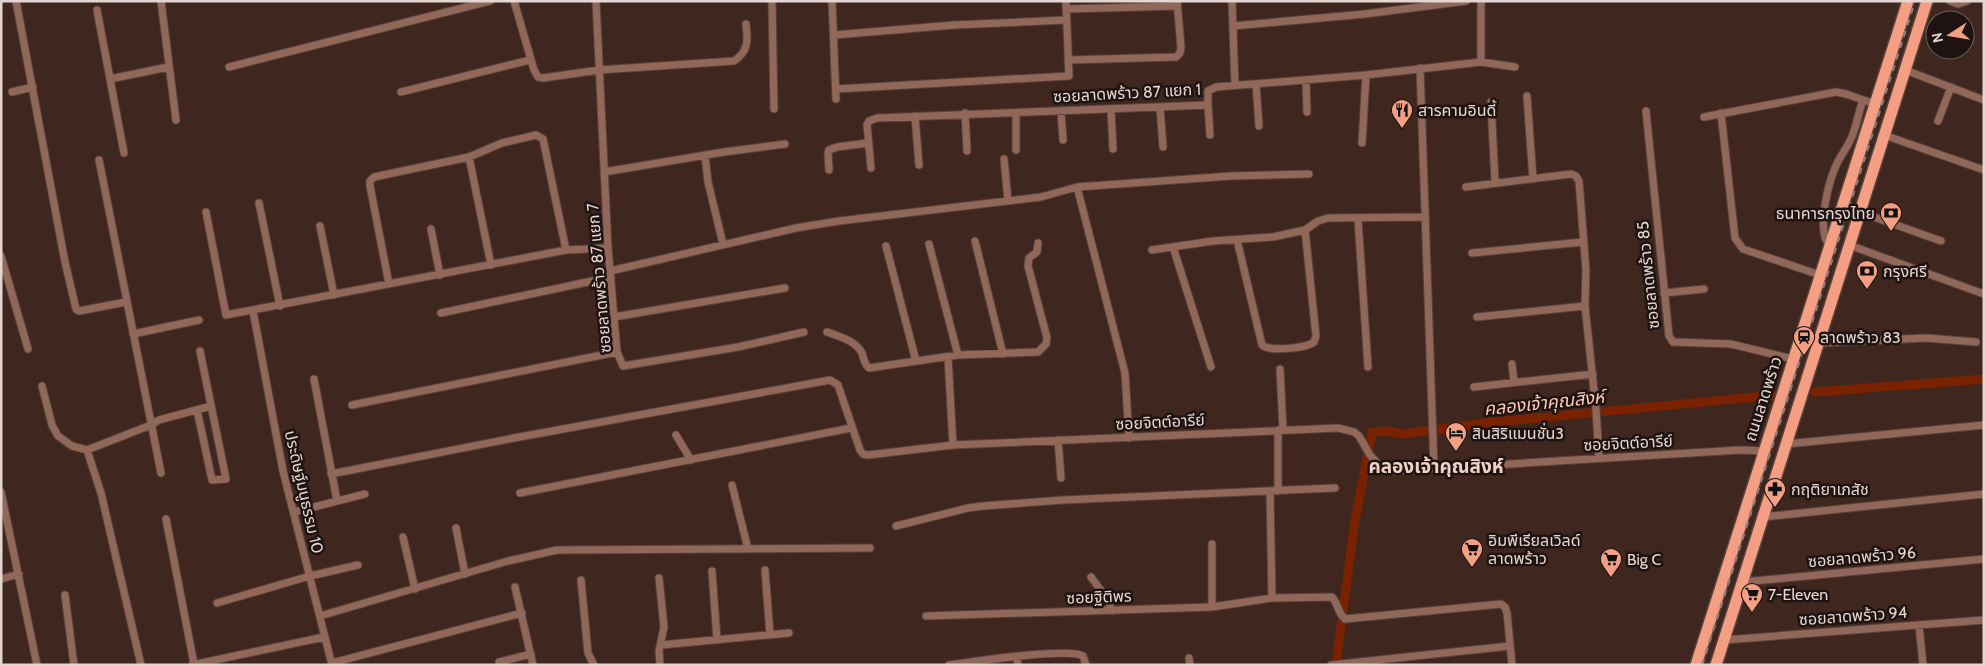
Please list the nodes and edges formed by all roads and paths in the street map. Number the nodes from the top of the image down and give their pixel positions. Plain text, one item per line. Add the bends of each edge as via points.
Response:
1 (16, 1) edge
2 (161, 1) edge
3 (490, 1) edge
4 (514, 1) edge
5 (596, 1) edge
6 (772, 1) edge
7 (832, 1) edge
8 (1232, 1) edge
9 (1466, 1) edge
10 (1481, 1) edge
11 (1908, 1) edge
12 (1927, 1) edge
13 (1950, 1) edge
14 (1966, 1) edge
15 (1177, 4) edge
16 (1066, 5) edge
17 (97, 10) dead end
18 (1066, 20) junction
19 (746, 24) dead end
20 (1233, 26) junction
21 (834, 34) junction
22 (530, 60) junction
23 (1068, 60) junction
24 (1481, 62) junction
25 (168, 67) junction
26 (229, 67) dead end
27 (1515, 67) dead end
28 (1420, 68) junction
29 (600, 70) junction
30 (1905, 70) junction
31 (1366, 75) junction
32 (110, 79) junction
33 (1306, 80) junction
34 (1256, 84) junction
35 (1236, 85) junction
36 (33, 87) junction
37 (1951, 87) junction
38 (836, 89) junction
39 (12, 92) dead end
40 (401, 92) dead end
41 (1527, 96) dead end
42 (836, 99) dead end
43 (1862, 100) junction
44 (1984, 100) edge
45 (1491, 102) dead end
46 (1875, 104) junction
47 (1208, 105) junction
48 (1160, 107) junction
49 (774, 109) dead end
50 (1111, 110) junction
51 (1646, 111) dead end
52 (1061, 112) junction
53 (1307, 112) dead end
54 (965, 113) junction
55 (1016, 113) junction
56 (1721, 113) junction
57 (915, 116) junction
58 (1704, 117) dead end
59 (176, 120) dead end
60 (1938, 121) dead end
61 (1259, 126) dead end
62 (1210, 135) dead end
63 (1884, 135) junction
64 (1063, 140) dead end
65 (868, 143) junction
66 (1362, 143) dead end
67 (785, 144) dead end
68 (1163, 147) dead end
69 (1113, 149) dead end
70 (1016, 150) dead end
71 (967, 151) dead end
72 (124, 153) dead end
73 (705, 155) junction
74 (470, 157) junction
75 (1004, 159) dead end
76 (99, 160) dead end
77 (919, 166) dead end
78 (871, 168) dead end
79 (829, 170) dead end
80 (1984, 170) edge
81 (604, 172) junction
82 (1309, 174) dead end
83 (1533, 178) junction
84 (1495, 182) junction
85 (1077, 187) junction
86 (1466, 187) dead end
87 (1008, 201) junction
88 (259, 203) dead end
89 (206, 212) dead end
90 (1860, 212) junction
91 (1424, 217) junction
92 (1358, 219) junction
93 (320, 226) dead end
94 (432, 230) dead end
95 (1305, 230) junction
96 (1237, 240) junction
97 (975, 241) dead end
98 (1831, 241) junction
99 (1941, 241) dead end
100 (1583, 242) junction
101 (1038, 243) dead end
102 (723, 244) junction
103 (929, 244) dead end
104 (1849, 245) junction
105 (886, 246) dead end
106 (1173, 247) junction
107 (608, 248) junction
108 (566, 250) junction
109 (1152, 250) dead end
110 (1472, 254) dead end
111 (1, 256) edge
112 (491, 265) junction
113 (611, 274) junction
114 (440, 275) junction
115 (1820, 275) junction
116 (389, 284) junction
117 (785, 288) dead end
118 (1704, 289) dead end
119 (1664, 293) junction
120 (1984, 294) edge
121 (334, 295) junction
122 (126, 302) junction
123 (280, 306) junction
124 (1586, 306) junction
125 (253, 311) junction
126 (441, 313) dead end
127 (614, 317) junction
128 (1477, 317) dead end
129 (199, 320) dead end
130 (804, 332) dead end
131 (827, 332) dead end
132 (133, 334) junction
133 (1976, 342) dead end
134 (1818, 343) junction
135 (28, 349) dead end
136 (200, 350) dead end
137 (617, 352) junction
138 (1003, 354) junction
139 (958, 355) junction
140 (948, 357) junction
141 (1793, 359) junction
142 (916, 360) junction
143 (1512, 364) dead end
144 (1211, 367) dead end
145 (1368, 367) dead end
146 (1280, 369) dead end
147 (1593, 374) junction
148 (314, 379) dead end
149 (1514, 382) junction
150 (42, 386) dead end
151 (1474, 387) dead end
152 (352, 405) dead end
153 (212, 406) junction
154 (197, 410) junction
155 (151, 425) junction
156 (1984, 425) edge
157 (851, 428) junction
158 (1280, 430) junction
159 (676, 435) dead end
160 (1129, 438) junction
161 (1058, 440) junction
162 (1786, 444) junction
163 (953, 445) junction
164 (87, 450) junction
165 (1764, 451) junction
166 (1599, 458) junction
167 (690, 460) junction
168 (1434, 468) junction
169 (161, 473) dead end
170 (331, 474) junction
171 (1061, 478) dead end
172 (732, 485) dead end
173 (1335, 488) dead end
174 (1274, 491) junction
175 (1, 492) edge
176 (520, 493) dead end
177 (365, 494) dead end
178 (1984, 494) edge
179 (337, 501) junction
180 (294, 512) junction
181 (1763, 517) junction
182 (4, 518) edge
183 (166, 519) dead end
184 (896, 526) dead end
185 (456, 528) dead end
186 (403, 537) dead end
187 (1212, 544) dead end
188 (870, 548) dead end
189 (748, 549) junction
190 (1984, 560) edge
191 (358, 565) dead end
192 (765, 570) dead end
193 (712, 571) dead end
194 (19, 574) junction
195 (465, 574) junction
196 (310, 576) junction
197 (1090, 577) dead end
198 (1, 578) edge
199 (659, 578) dead end
200 (581, 580) dead end
201 (1743, 582) junction
202 (515, 587) dead end
203 (415, 589) junction
204 (65, 595) dead end
205 (1272, 598) junction
206 (217, 603) dead end
207 (1212, 607) junction
208 (1112, 610) junction
209 (522, 613) junction
210 (320, 616) junction
211 (926, 616) dead end
212 (1984, 620) edge
213 (1919, 625) junction
214 (789, 633) dead end
215 (770, 635) junction
216 (324, 636) junction
217 (717, 640) junction
218 (1724, 640) junction
219 (660, 645) junction
220 (1510, 646) junction
221 (531, 654) junction
222 (1017, 657) junction
223 (499, 662) dead end
224 (332, 664) edge
225 (1334, 664) edge
226 (37, 665) edge
227 (74, 665) edge
228 (141, 665) edge
229 (193, 665) edge
230 (533, 665) edge
231 (594, 665) edge
232 (660, 665) edge
233 (949, 665) edge
234 (1018, 665) edge
235 (1086, 665) edge
236 (1512, 665) edge
237 (1696, 665) edge
238 (1716, 665) edge
239 (1923, 665) edge

1 - 36 street
2 - 25 street
3 - 26 street
4 - 22 street
5 - 29 street, ซอยลาดพร้าว 87 แยก 7
6 - 49 street
7 - 21 street
8 - 20 street
9 - 20 street
10 - 24 street
11 - 46 main road, ถนนลาดพร้าว
12 - 30 main road
13 - 14 street via 1958,4
15 - 16 street
15 - 23 street via 1181,47 1176,57
16 - 18 street
17 - 32 street
18 - 21 street
18 - 23 street
19 - 29 street via 746,50 734,60
20 - 35 street
21 - 38 street
22 - 29 street via 535,74 543,78
22 - 40 street
23 - 38 street via 1069,76
24 - 27 street, ซอยลาดพร้าว 87 แยก 1
24 - 28 street, ซอยลาดพร้าว 87 แยก 1
25 - 32 street
25 - 59 street
28 - 31 street, ซอยลาดพร้าว 87 แยก 1
28 - 91 street
29 - 81 street, ซอยลาดพร้าว 87 แยก 7
30 - 37 street
30 - 63 main road
31 - 33 street, ซอยลาดพร้าว 87 แยก 1
31 - 66 street
32 - 72 street
33 - 34 street, ซอยลาดพร้าว 87 แยก 1
33 - 53 street
34 - 35 street, ซอยลาดพร้าว 87 แยก 1
34 - 61 street
35 - 47 street, ซอยลาดพร้าว 87 แยก 1 via 1208,91
36 - 39 street
36 - 122 street via 76,309
37 - 44 street
37 - 60 street
38 - 42 street
41 - 83 street
43 - 46 street
43 - 56 street via 1836,92
43 - 98 street via 1853,134 1830,183 1823,228 1826,240
45 - 84 street
46 - 98 main road, ถนนลาดพร้าว
47 - 48 street, ซอยลาดพร้าว 87 แยก 1
47 - 62 street
48 - 50 street, ซอยลาดพร้าว 87 แยก 1
48 - 68 street
50 - 52 street, ซอยลาดพร้าว 87 แยก 1
50 - 69 street
51 - 119 street, ซอยลาดพร้าว 85
52 - 55 street, ซอยลาดพร้าว 87 แยก 1
52 - 64 street
54 - 55 street, ซอยลาดพร้าว 87 แยก 1
54 - 57 street, ซอยลาดพร้าว 87 แยก 1
54 - 71 street
55 - 70 street
56 - 58 street
56 - 115 street via 1738,244 1743,249
57 - 65 street, ซอยลาดพร้าว 87 แยก 1 via 872,119 867,125
57 - 77 street
63 - 80 street
63 - 90 main road
65 - 78 street, ซอยลาดพร้าว 87 แยก 1
65 - 79 street via 829,150
67 - 73 street
73 - 81 street
73 - 102 street
74 - 108 street via 502,143 540,136
74 - 112 street
74 - 116 street via 374,177 370,181
75 - 87 street
76 - 122 street
81 - 107 street, ซอยลาดพร้าว 87 แยก 7
82 - 85 street
83 - 84 street
83 - 100 street via 1576,176
84 - 86 street
85 - 87 street via 1041,197
85 - 160 street via 1125,373
87 - 102 street via 839,221
88 - 123 street
89 - 125 street via 226,315
90 - 99 street
90 - 104 main road
91 - 92 street
91 - 168 street
92 - 95 street via 1328,218
92 - 145 street
93 - 121 street
94 - 114 street
95 - 96 street
95 - 96 street via 1316,336 1308,346 1268,349 1262,345
96 - 106 street
97 - 138 street
98 - 115 main road, ถนนลาดพร้าว
100 - 110 street
100 - 124 street
101 - 138 street via 1037,252 1029,258 1028,266 1046,344 1038,352
102 - 113 street
103 - 139 street
104 - 120 street
104 - 134 main road
105 - 142 street
106 - 109 street
106 - 144 street
107 - 108 street
107 - 113 street, ซอยลาดพร้าว 87 แยก 7
108 - 112 street
111 - 135 street
112 - 114 street
113 - 126 street
113 - 127 street, ซอยลาดพร้าว 87 แยก 7
114 - 116 street
115 - 141 main road, ถนนลาดพร้าว
116 - 121 street
117 - 127 street
118 - 119 street
119 - 141 street, ซอยลาดพร้าว 85 via 1669,336 1673,342 1731,344
121 - 123 street
122 - 132 street
123 - 125 street
124 - 128 street
124 - 147 street
125 - 180 street, ประดิษฐ์มนูธรรม 10 via 282,471
127 - 137 street, ซอยลาดพร้าว 87 แยก 7
129 - 132 street
130 - 137 street, ซอยลาดพร้าว 87 แยก 7 via 626,367
131 - 142 street via 851,341 869,368
132 - 155 street
133 - 134 street via 1926,338
134 - 162 main road
136 - 153 street
137 - 152 street
138 - 139 street
139 - 140 street
140 - 142 street
140 - 163 street
141 - 165 main road, ถนนลาดพร้าว
143 - 149 street
146 - 158 street
147 - 149 street
147 - 166 street
148 - 170 street
149 - 151 street
150 - 164 street via 58,436 72,446
153 - 154 street
153 - 154 street via 226,479 212,480
154 - 155 street
155 - 164 street
155 - 169 street
156 - 162 street
157 - 163 street, ซอยจิตต์อารีย์ via 860,450 868,455
157 - 167 street
157 - 170 street via 838,385 830,380
158 - 160 street, ซอยจิตต์อารีย์
158 - 168 street, ซอยจิตต์อารีย์ via 1338,428 1359,436 1370,455 1388,470
158 - 174 street
159 - 167 street
160 - 161 street, ซอยจิตต์อารีย์
161 - 163 street, ซอยจิตต์อารีย์
161 - 171 street
162 - 181 main road
164 - 228 street via 101,493
165 - 166 street, ซอยจิตต์อารีย์
165 - 237 main road, ถนนลาดพร้าว
166 - 168 street, ซอยจิตต์อารีย์
167 - 176 street
170 - 179 street
172 - 189 street
173 - 174 street
174 - 184 street via 1062,500 968,508
174 - 205 street
175 - 182 street
177 - 179 street
178 - 181 street
179 - 180 street
180 - 196 street, ประดิษฐ์มนูธรรม 10
181 - 201 main road
182 - 194 street
183 - 229 street
185 - 195 street
186 - 203 street
187 - 207 street
188 - 189 street
189 - 195 street via 557,550
190 - 201 street, ซอยลาดพร้าว 96
191 - 196 street
192 - 215 street
193 - 217 street
194 - 198 street
194 - 226 street
195 - 203 street
196 - 206 street
196 - 210 street, ประดิษฐ์มนูธรรม 10
197 - 208 street
199 - 219 street via 664,626
200 - 231 street via 588,653
201 - 218 main road
202 - 209 street
203 - 210 street
204 - 227 street
205 - 207 street, ซอยฐิติพร
205 - 220 street, ซอยฐิติพร via 1332,597 1342,617 1501,604 1507,613
207 - 208 street, ซอยฐิติพร
208 - 211 street, ซอยฐิติพร
209 - 221 street
209 - 224 street
210 - 216 street, ประดิษฐ์มนูธรรม 10
212 - 213 street, ซอยลาดพร้าว 94
213 - 218 street, ซอยลาดพร้าว 94
213 - 239 street
214 - 215 street
215 - 217 street
216 - 224 street, ประดิษฐ์มนูธรรม 10
216 - 229 street
217 - 219 street
218 - 238 main road
219 - 232 street
220 - 225 street
220 - 236 street, ซอยฐิติพร
221 - 223 street
221 - 230 street
222 - 233 street
222 - 234 street
222 - 235 street via 1075,652 1081,654

